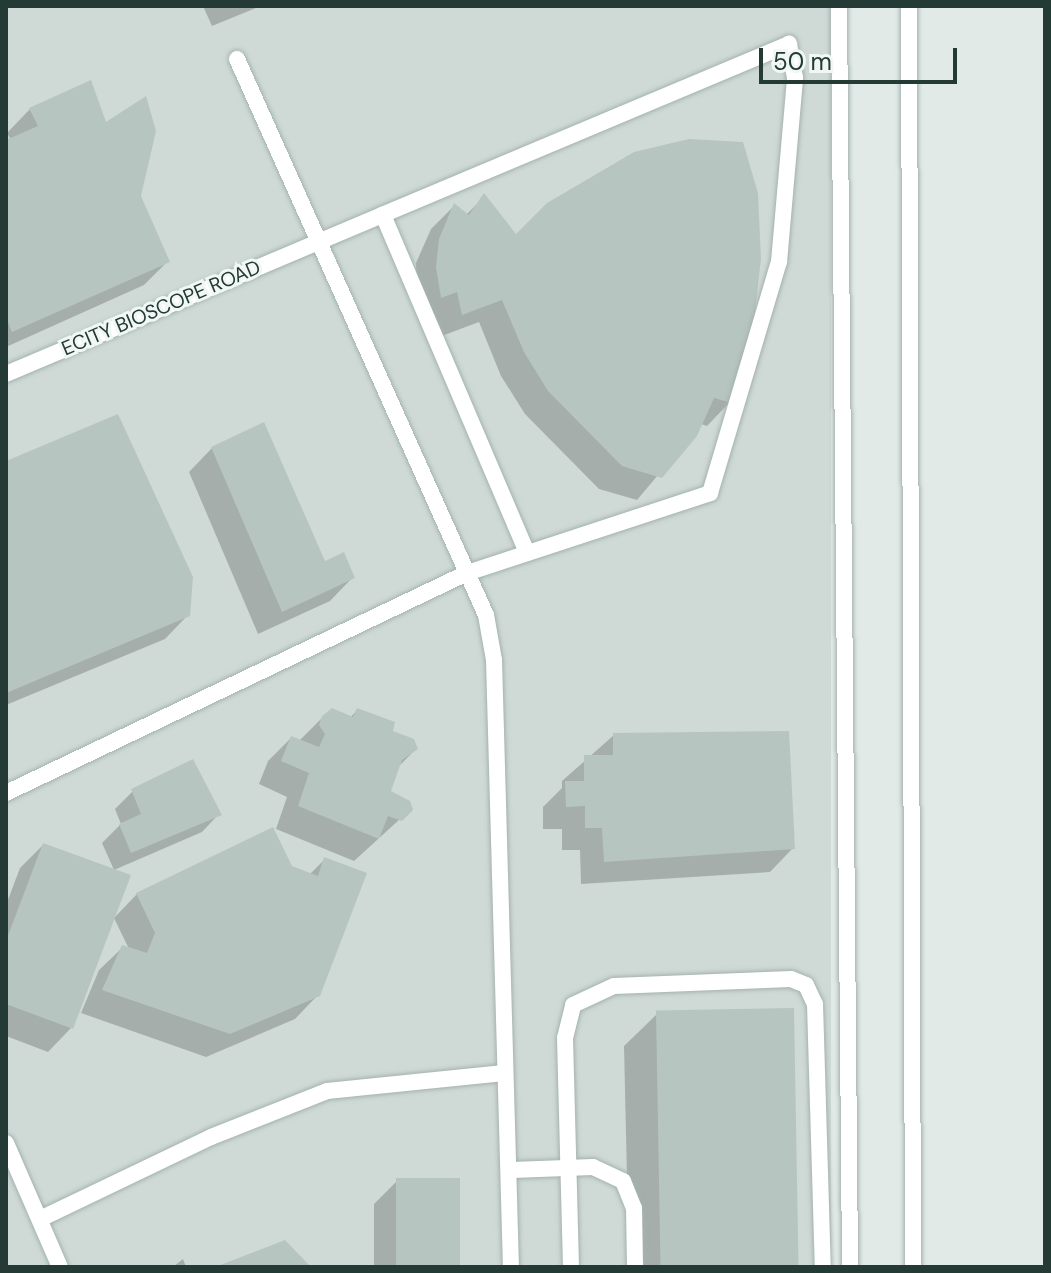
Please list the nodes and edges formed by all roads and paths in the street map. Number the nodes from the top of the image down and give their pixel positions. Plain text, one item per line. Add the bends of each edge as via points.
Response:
1 (839, 6) edge
2 (909, 6) edge
3 (237, 59) dead end
4 (383, 215) junction
5 (316, 243) junction
6 (6, 374) edge
7 (527, 553) junction
8 (467, 573) junction
9 (6, 793) edge
10 (504, 1073) junction
11 (6, 1143) edge
12 (571, 1167) junction
13 (512, 1170) junction
14 (40, 1219) junction
15 (60, 1267) edge
16 (511, 1267) edge
17 (571, 1267) edge
18 (635, 1267) edge
19 (823, 1267) edge
20 (850, 1267) edge
21 (913, 1267) edge

1 - 20 lane
2 - 21 lane
3 - 5 lane
4 - 5 lane, ECITY BIOSCOPE ROAD
4 - 7 lane
4 - 7 lane, ECITY BIOSCOPE ROAD via 789,44 795,78 779,262 710,493
5 - 6 lane, ECITY BIOSCOPE ROAD
5 - 8 lane
7 - 8 lane
8 - 9 lane
8 - 10 lane via 486,615 494,660
10 - 13 lane
10 - 14 lane via 327,1091 211,1137
11 - 14 lane
12 - 13 lane
12 - 17 lane
12 - 18 lane via 611,1172 631,1193
12 - 19 lane via 565,1027 581,997 614,986 791,979 806,985 815,1004
13 - 16 lane
14 - 15 lane

